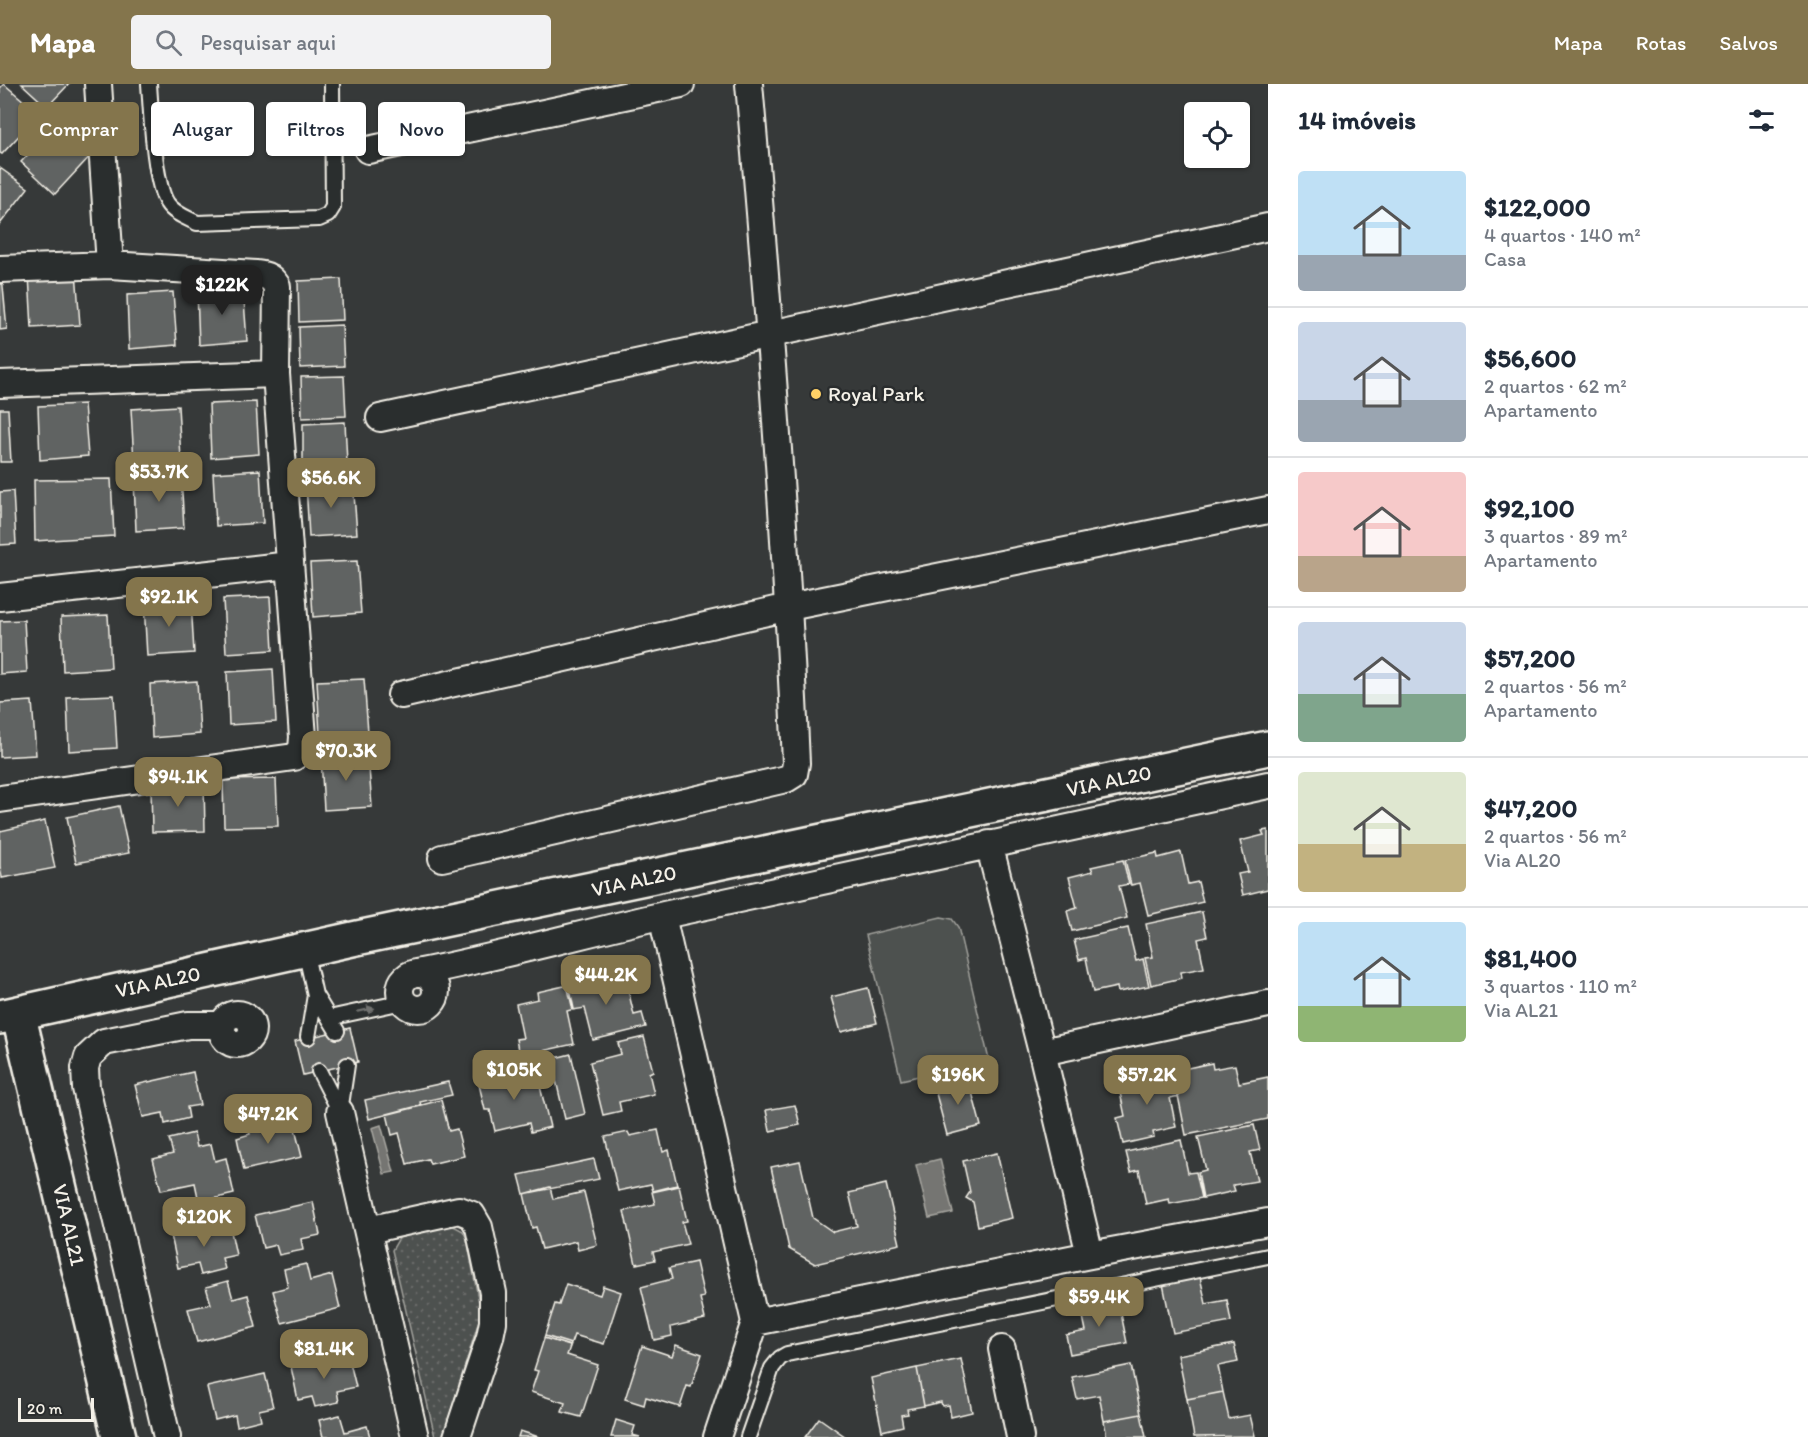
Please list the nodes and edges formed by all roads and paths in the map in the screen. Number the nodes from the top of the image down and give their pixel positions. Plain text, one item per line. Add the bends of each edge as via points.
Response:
1 (98, 84) edge
2 (149, 84) edge
3 (332, 84) edge
4 (681, 84) edge
5 (749, 84) edge
6 (368, 150) dead end
7 (1268, 227) edge
8 (110, 265) junction
9 (0, 269) edge
10 (771, 334) junction
11 (276, 374) junction
12 (0, 384) edge
13 (381, 418) dead end
14 (1268, 510) edge
15 (290, 565) junction
16 (0, 597) edge
17 (789, 607) junction
18 (401, 694) dead end
19 (1268, 748) edge
20 (1268, 785) edge
21 (0, 799) edge
22 (989, 844) junction
23 (442, 858) dead end
24 (662, 916) junction
25 (305, 950) junction
26 (315, 995) junction
27 (403, 1002) joint
28 (1268, 1004) edge
29 (9, 1015) edge
30 (329, 1018) junction
31 (222, 1024) dead end
32 (336, 1031) dead end
33 (308, 1037) dead end
34 (1042, 1052) junction
35 (347, 1065) dead end
36 (319, 1071) dead end
37 (340, 1112) junction
38 (1268, 1222) edge
39 (368, 1230) junction
40 (1090, 1255) junction
41 (1268, 1256) edge
42 (755, 1322) junction
43 (1002, 1349) dead end
44 (119, 1437) edge
45 (167, 1437) edge
46 (415, 1437) edge
47 (457, 1437) edge
48 (717, 1437) edge
49 (748, 1437) edge
50 (1020, 1437) edge

1 - 8 street
2 - 3 lane via 159,181 167,203 197,223 319,219 328,215 333,207
4 - 6 street
5 - 10 street
7 - 10 street
8 - 9 street
8 - 11 street via 265,274 272,278 277,286
10 - 13 street
10 - 17 street
11 - 12 street
11 - 15 street
14 - 17 street
15 - 16 street
15 - 21 street via 303,737 302,750 294,757
17 - 18 street
17 - 23 street via 794,774 786,779
19 - 25 street, VIA AL20
20 - 22 street
22 - 24 street
22 - 34 street
24 - 27 street via 458,965 426,980 435,999 426,1008 413,1009
24 - 42 street
25 - 26 lane
25 - 29 street, VIA AL20
26 - 30 lane
26 - 33 lane
30 -> 27 lane
28 - 34 street
29 - 44 street, VIA AL21
30 - 32 lane
31 - 45 street via 188,1025 104,1042 88,1057 85,1068 86,1088
34 - 40 street
35 - 37 lane
36 - 37 lane
37 - 39 street
38 - 40 street
39 - 46 street
39 - 47 street via 459,1210 472,1215 479,1227 493,1293 493,1322
40 - 42 street
41 - 49 lane via 787,1354 772,1368
42 - 48 street
43 - 50 street

